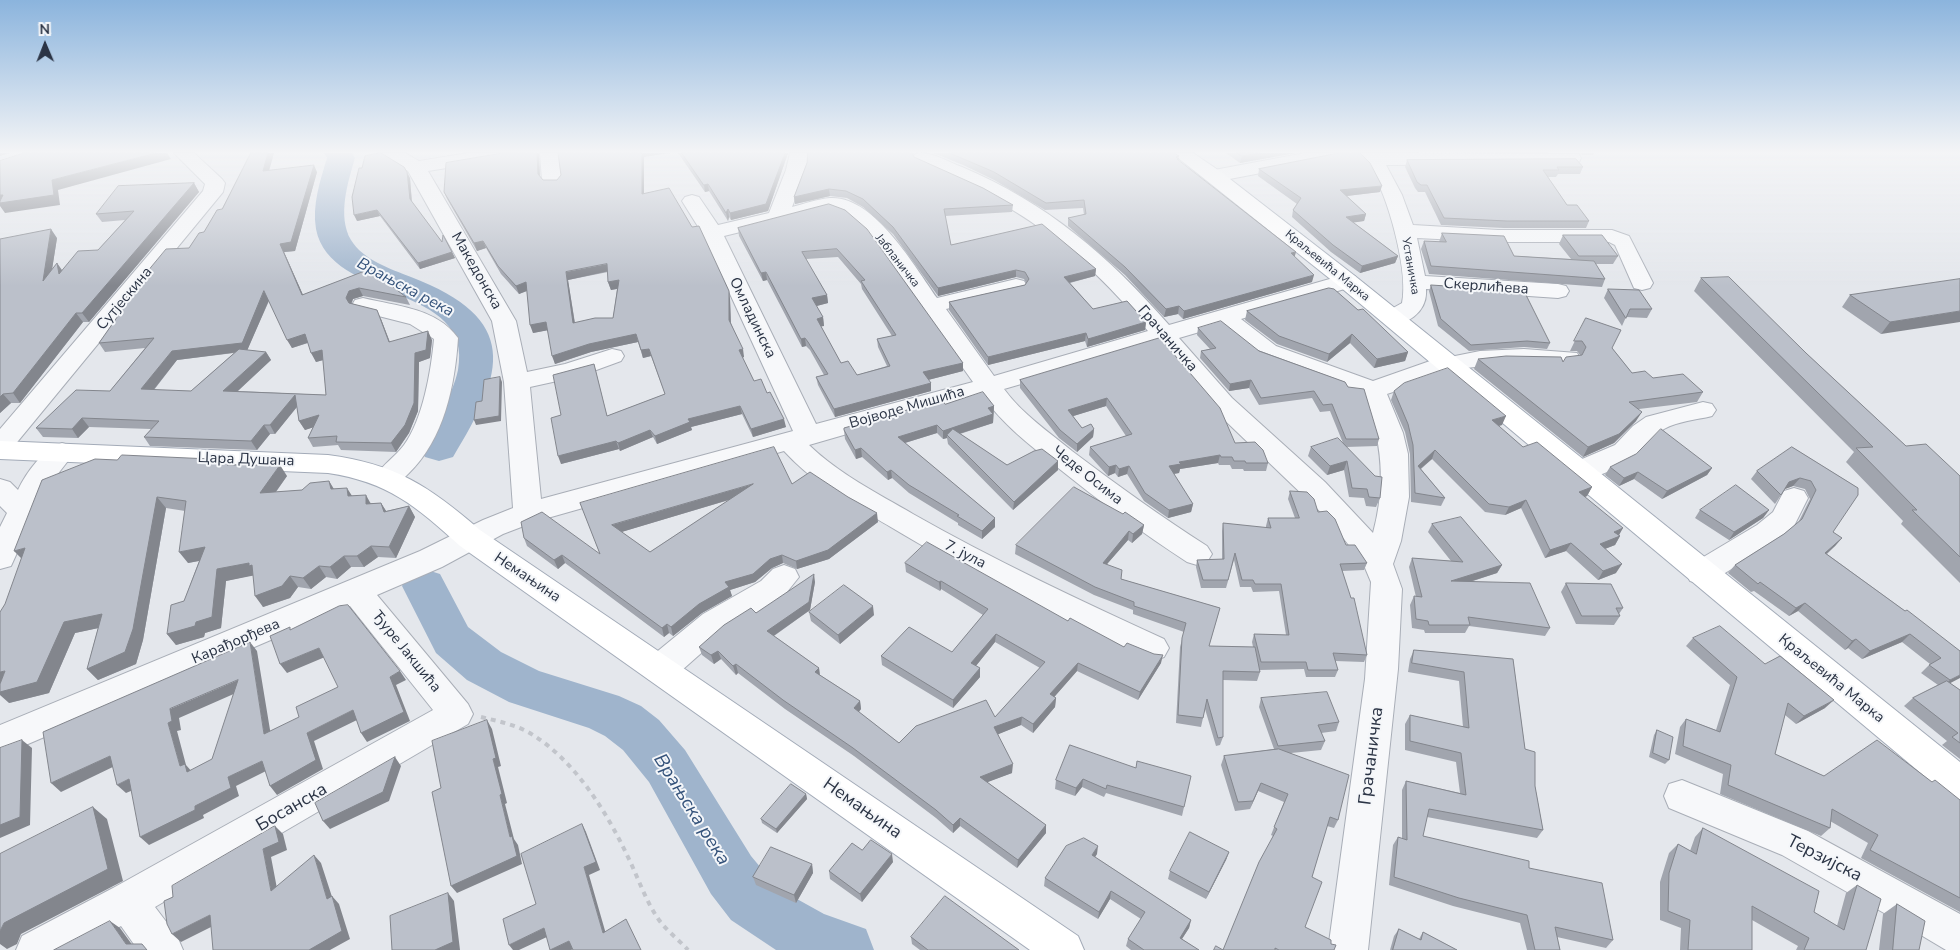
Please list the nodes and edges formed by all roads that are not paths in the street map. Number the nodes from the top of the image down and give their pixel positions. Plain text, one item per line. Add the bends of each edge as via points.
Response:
1 (209, 197) edge
2 (433, 197) edge
3 (786, 197) edge
4 (1010, 197) edge
5 (1241, 197) edge
6 (1393, 197) edge
7 (692, 202) dead end
8 (778, 218) junction
9 (1403, 231) junction
10 (712, 233) junction
11 (1347, 281) junction
12 (1415, 282) junction
13 (1642, 283) dead end
14 (1016, 286) edge
15 (1558, 291) dead end
16 (362, 305) edge
17 (931, 306) junction
18 (1225, 318) junction
19 (1392, 318) junction
20 (1165, 335) junction
21 (612, 356) dead end
22 (1568, 358) edge
23 (1447, 364) junction
24 (518, 382) junction
25 (987, 386) junction
26 (1373, 390) junction
27 (1703, 410) dead end
28 (800, 438) junction
29 (0, 446) edge
30 (0, 450) edge
31 (62, 452) junction
32 (1578, 472) junction
33 (388, 477) junction
34 (0, 489) edge
35 (1794, 498) dead end
36 (21, 510) junction
37 (528, 513) junction
38 (470, 538) junction
39 (1197, 554) dead end
40 (0, 558) edge
41 (1379, 563) junction
42 (1701, 573) junction
43 (784, 576) dead end
44 (356, 591) junction
45 (1153, 648) dead end
46 (660, 669) junction
47 (456, 714) joint
48 (0, 741) edge
49 (1960, 784) edge
50 (1682, 796) dead end
51 (127, 902) junction
52 (1960, 936) edge
53 (36, 950) edge
54 (162, 950) edge
55 (1064, 950) edge
56 (1348, 950) edge

1 - 29 street, Сутјескина
2 - 24 street, Македонска via 504,321
3 - 8 street
4 - 20 street, Грачаничка via 1047,220 1098,263
5 - 11 main road, Краљевића Марка
6 - 9 street, Устаничка
7 - 10 street, Омладинска
8 - 10 street, Јабланичка
8 - 17 street, Јабланичка via 830,204 846,205 884,241
9 - 12 street, Устаничка
9 - 13 street via 1498,236 1612,236 1625,244
10 - 28 street, Омладинска
11 - 18 street, Војводе Мишића
11 - 19 main road, Краљевића Марка
12 - 15 street, Скерлићева
12 - 19 street, Устаничка via 1413,307
14 - 17 street
16 - 33 street via 408,314 436,326 446,338 445,358 421,439
17 - 25 street, Јабланичка
18 - 20 street, Војводе Мишића
18 - 26 street via 1267,351
19 - 23 main road, Краљевића Марка
20 - 25 street, Војводе Мишића
20 - 41 street, Грачаничка via 1222,404 1360,534
21 - 24 street via 571,371
22 - 23 street via 1497,356
23 - 26 street
23 - 32 main road, Краљевића Марка
24 - 37 street, Македонска
25 - 28 street, Војводе Мишића
25 - 39 street, Чеде Осима via 1031,432 1132,511
26 - 41 street via 1388,428 1397,468 1391,526
27 - 32 street via 1666,418 1642,432 1622,454
28 - 37 street, Војводе Мишића
28 - 45 street, 7. јула via 800,453 826,475 921,532
30 - 31 main road, Цара Душана
31 - 33 main road, Цара Душана via 328,464 351,466
31 - 36 street via 34,485
32 - 42 main road, Краљевића Марка
33 - 38 main road, Цара Душана via 439,511
34 - 36 street
35 - 42 street via 1784,519
36 - 40 street
37 - 38 street, Војводе Мишића
38 - 44 street, Карађорђева via 431,559
38 - 46 main road, Немањина
41 - 56 street, Грачаничка via 1386,585 1384,656
42 - 49 main road, Краљевића Марка
43 - 46 street via 772,589 714,623
44 - 47 street, Ђуре Јакшића
44 - 48 street, Карађорђева
46 - 55 main road, Немањина
47 - 51 street, Босанска
50 - 52 street, Терзијска via 1795,843
51 - 53 street, Босанска
51 - 54 street

